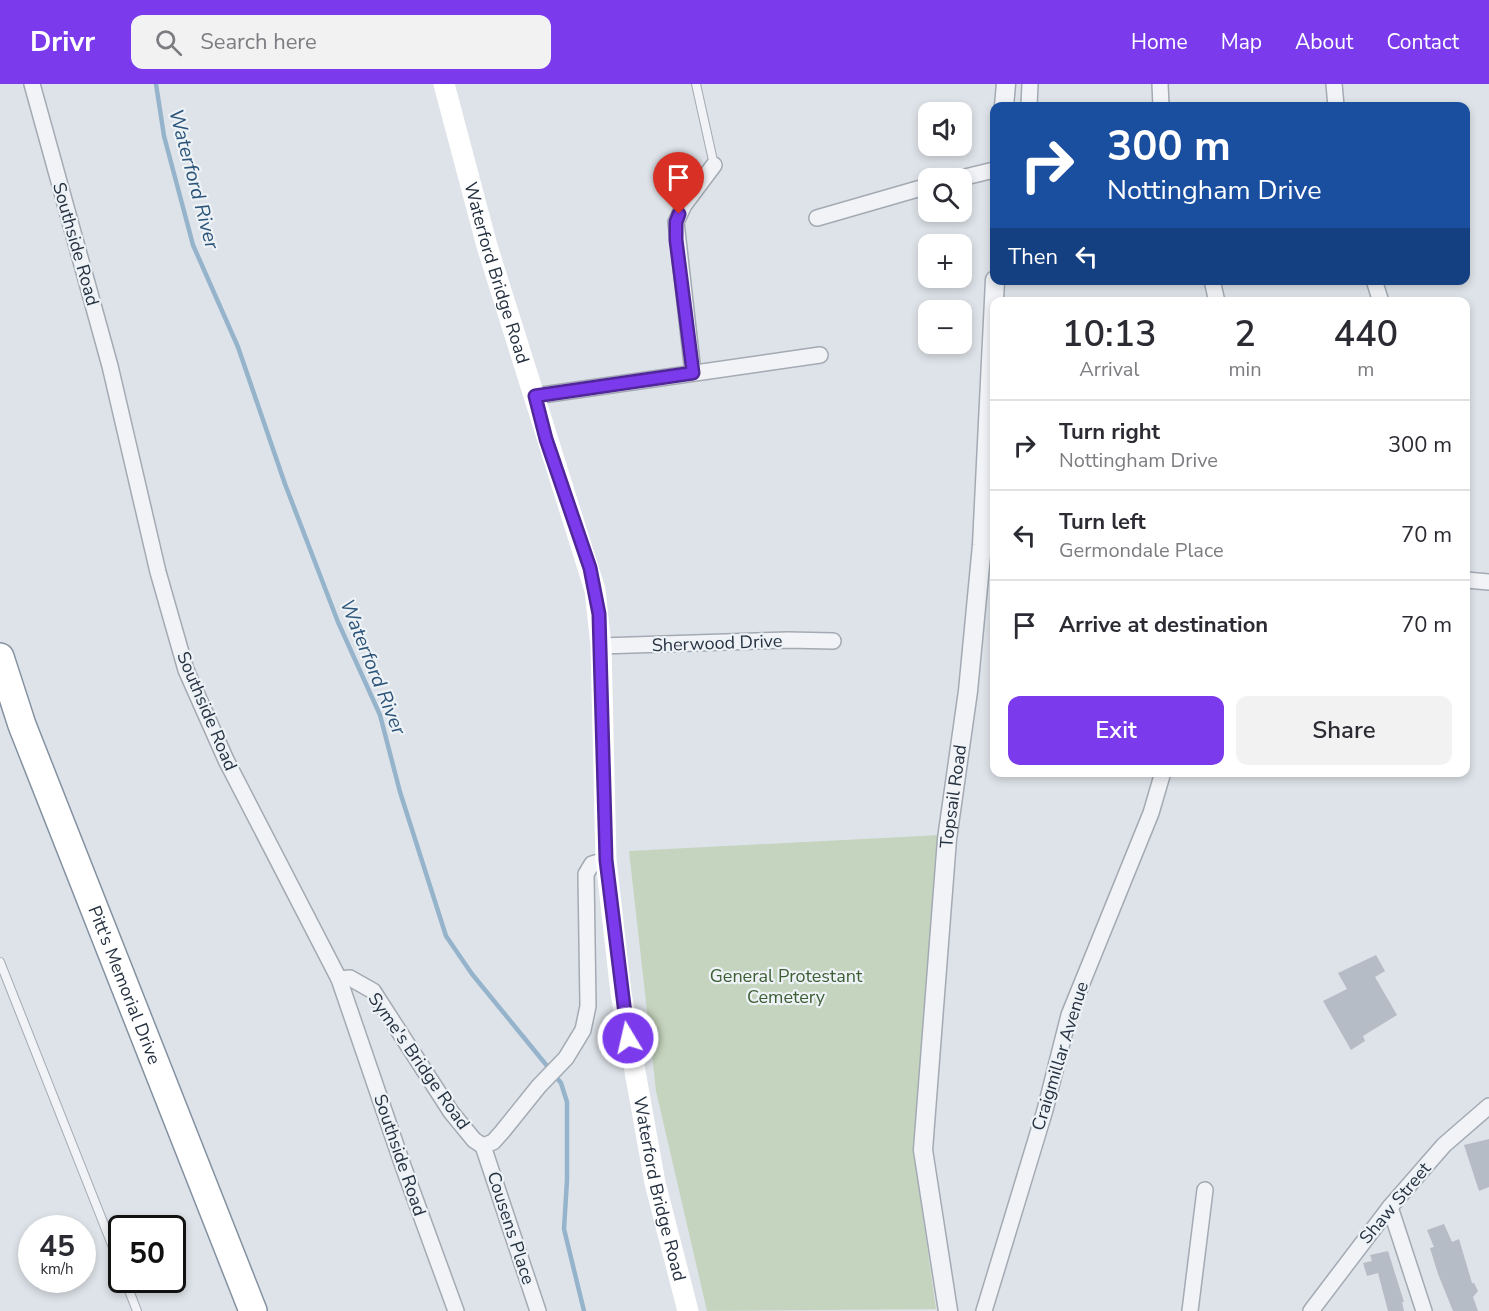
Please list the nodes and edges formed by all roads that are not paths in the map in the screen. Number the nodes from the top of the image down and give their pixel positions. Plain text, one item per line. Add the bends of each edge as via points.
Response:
1 (32, 84) edge
2 (444, 84) edge
3 (696, 84) edge
4 (1006, 84) edge
5 (1030, 84) edge
6 (1160, 84) edge
7 (1335, 84) edge
8 (1004, 102) edge
9 (1029, 102) edge
10 (1161, 102) edge
11 (1333, 102) edge
12 (714, 165) joint
13 (990, 171) edge
14 (972, 175) edge
15 (918, 189) edge
16 (817, 218) dead end
17 (820, 355) dead end
18 (693, 373) junction
19 (990, 382) edge
20 (535, 396) junction
21 (1470, 580) edge
22 (1489, 582) edge
23 (833, 642) dead end
24 (601, 646) junction
25 (0, 657) edge
26 (0, 716) edge
27 (1162, 777) edge
28 (606, 860) junction
29 (0, 962) edge
30 (339, 979) junction
31 (1489, 1106) edge
32 (483, 1146) junction
33 (1205, 1190) dead end
34 (1390, 1207) junction
35 (108, 1235) edge
36 (130, 1293) edge
37 (137, 1311) edge
38 (233, 1311) edge
39 (253, 1311) edge
40 (456, 1311) edge
41 (538, 1311) edge
42 (688, 1311) edge
43 (948, 1311) edge
44 (984, 1311) edge
45 (1190, 1311) edge
46 (1311, 1311) edge
47 (1424, 1311) edge

1 - 30 street, Southside Road via 110,366 158,572 186,670 226,760
2 - 20 main road, Waterford Bridge Road via 487,246
3 - 12 lane
4 - 8 street
5 - 9 street
6 - 10 street
7 - 11 street
12 - 18 street via 676,222
13 - 14 street
15 - 16 street
17 - 18 street
18 - 20 street
19 - 43 street, Topsail Road via 982,544 968,691 947,839 923,1150
20 - 24 main road, Waterford Bridge Road via 590,568
21 - 22 street
23 - 24 street, Sherwood Drive
24 - 28 main road, Waterford Bridge Road
25 - 39 highway, Pitt's Memorial Drive via 22,725
26 - 38 highway, Pitt's Memorial Drive
27 - 44 street, Craigmillar Avenue via 1151,813 1069,1015
28 - 32 street, Syme's Bridge Road via 592,864 586,874 587,1020 566,1058 498,1137
28 - 42 main road, Waterford Bridge Road via 639,1105 667,1238
29 - 35 lane
30 - 32 street, Syme's Bridge Road via 350,978 373,991 451,1112
30 - 40 street, Southside Road
31 - 34 street, Shaw Street via 1444,1144
32 - 41 street, Cousens Place
33 - 45 street
34 - 46 street, Shaw Street
34 - 47 street
36 - 37 lane

